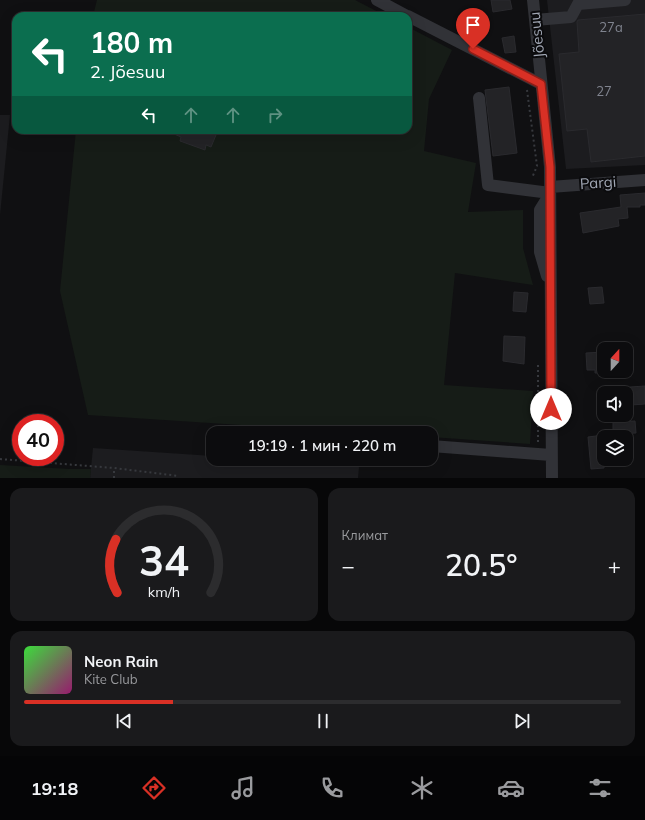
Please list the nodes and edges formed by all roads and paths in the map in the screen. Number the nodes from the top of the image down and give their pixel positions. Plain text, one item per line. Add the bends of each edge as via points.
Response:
1 (377, 0) edge
2 (533, 0) edge
3 (625, 0) edge
4 (400, 12) edge
5 (412, 18) edge
6 (535, 20) junction
7 (541, 84) junction
8 (479, 98) dead end
9 (645, 180) edge
10 (550, 190) junction
11 (438, 447) edge
12 (551, 455) junction
13 (0, 459) edge
14 (114, 468) junction
15 (179, 476) dead end
16 (114, 478) edge
17 (552, 478) edge

1 - 4 street
2 - 6 street, Jõesuu
3 - 6 street via 578,4 571,17
5 - 7 street
6 - 7 street, Jõesuu
7 - 10 street, Jõesuu
8 - 10 street, Pargi via 488,185
9 - 10 street, Pargi
10 - 12 street, Jõesuu
11 - 12 street
12 - 17 street, Jõesuu
13 - 14 path
14 - 15 path
14 - 16 path

